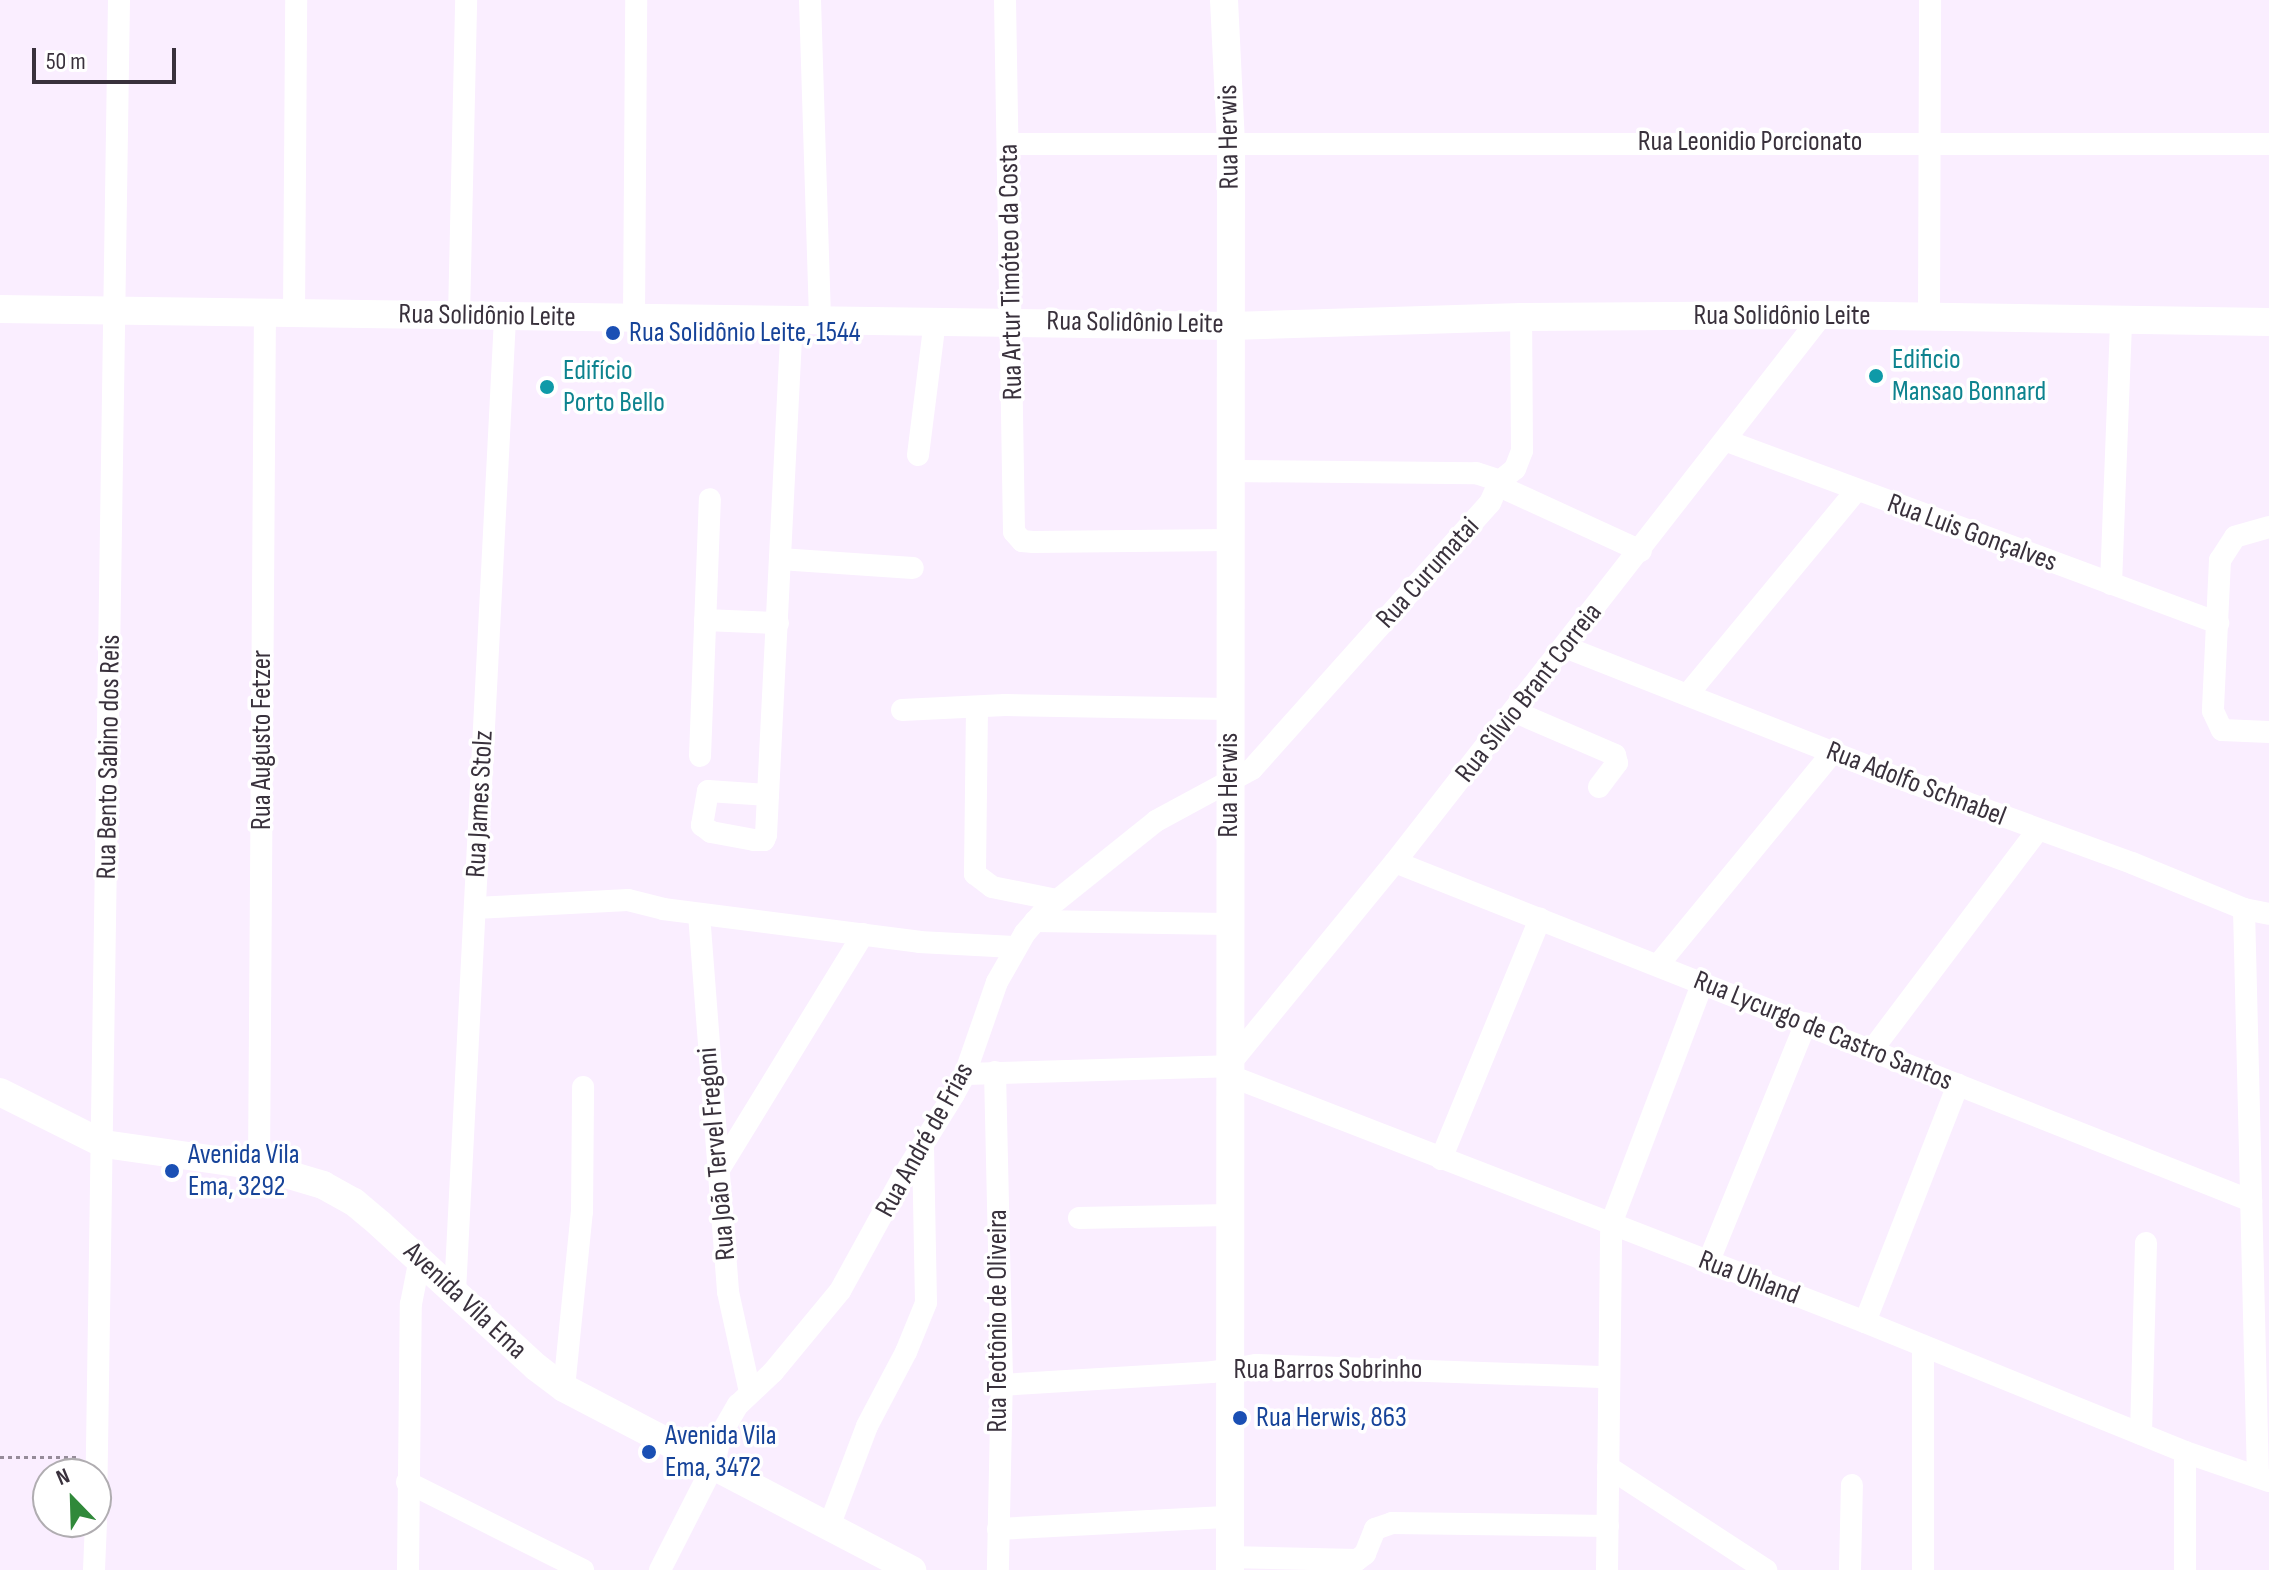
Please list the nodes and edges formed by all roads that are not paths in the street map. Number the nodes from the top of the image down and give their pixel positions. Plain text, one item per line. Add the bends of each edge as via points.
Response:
1 (119, 0) edge
2 (296, 0) edge
3 (466, 0) edge
4 (636, 0) edge
5 (810, 0) edge
6 (1005, 0) edge
7 (1224, 0) edge
8 (1930, 0) edge
9 (1930, 141) junction
10 (1009, 144) junction
11 (1231, 144) junction
12 (2269, 144) edge
13 (0, 309) edge
14 (115, 312) junction
15 (265, 314) junction
16 (294, 314) junction
17 (1822, 315) junction
18 (459, 316) junction
19 (1929, 316) junction
20 (505, 317) junction
21 (634, 317) junction
22 (1521, 317) junction
23 (792, 319) junction
24 (820, 319) junction
25 (935, 320) junction
26 (1013, 320) junction
27 (2121, 320) junction
28 (2269, 322) edge
29 (1231, 326) junction
30 (1727, 441) junction
31 (918, 455) dead end
32 (1229, 471) junction
33 (1499, 484) junction
34 (1857, 490) junction
35 (710, 499) dead end
36 (2269, 527) edge
37 (1229, 540) junction
38 (1641, 551) junction
39 (780, 559) junction
40 (913, 568) dead end
41 (2111, 584) junction
42 (705, 620) junction
43 (778, 623) junction
44 (2218, 623) junction
45 (1565, 647) junction
46 (1688, 694) junction
47 (977, 708) junction
48 (1229, 709) junction
49 (902, 710) dead end
50 (1513, 711) junction
51 (2269, 732) edge
52 (1833, 752) junction
53 (700, 756) dead end
54 (1229, 780) junction
55 (1599, 787) dead end
56 (768, 795) dead end
57 (2038, 830) junction
58 (1395, 862) junction
59 (1057, 900) junction
60 (475, 908) junction
61 (2244, 909) junction
62 (699, 914) junction
63 (2269, 914) edge
64 (1540, 919) junction
65 (1035, 921) junction
66 (1229, 924) junction
67 (863, 934) junction
68 (1014, 947) junction
69 (1658, 965) junction
70 (1702, 984) junction
71 (1806, 1023) junction
72 (1872, 1050) junction
73 (1228, 1070) junction
74 (995, 1072) junction
75 (965, 1074) junction
76 (1958, 1085) junction
77 (583, 1087) dead end
78 (0, 1092) edge
79 (104, 1144) junction
80 (923, 1146) junction
81 (1441, 1159) junction
82 (259, 1166) junction
83 (718, 1171) junction
84 (2251, 1201) junction
85 (1229, 1215) junction
86 (1079, 1218) dead end
87 (1611, 1224) junction
88 (2146, 1243) dead end
89 (420, 1258) junction
90 (1708, 1263) junction
91 (455, 1292) junction
92 (1865, 1322) junction
93 (1923, 1346) junction
94 (1230, 1369) junction
95 (1608, 1377) junction
96 (1001, 1385) junction
97 (564, 1388) junction
98 (750, 1392) junction
99 (2141, 1434) junction
100 (2185, 1452) junction
101 (98, 1458) edge
102 (714, 1464) junction
103 (1608, 1467) junction
104 (2263, 1479) edge
105 (407, 1482) junction
106 (1852, 1485) dead end
107 (1230, 1517) junction
108 (830, 1524) junction
109 (1608, 1526) junction
110 (998, 1529) junction
111 (95, 1538) edge
112 (553, 1562) edge
113 (1230, 1564) edge
114 (94, 1570) edge
115 (408, 1570) edge
116 (583, 1570) edge
117 (660, 1570) edge
118 (912, 1570) edge
119 (998, 1570) edge
120 (1607, 1570) edge
121 (1766, 1570) edge
122 (1850, 1570) edge
123 (1923, 1570) edge
124 (2185, 1570) edge

1 - 14 street, Rua Bento Sabino dos Reis
2 - 16 street
3 - 18 street
4 - 21 street
5 - 24 street
6 - 10 street, Rua Artur Timóteo da Costa
7 - 11 main road, Rua Herwis
8 - 9 street
9 - 11 street, Rua Leonidio Porcionato
9 - 12 street, Rua Leonidio Porcionato
9 - 19 street
10 - 11 street, Rua Leonidio Porcionato
10 - 26 street, Rua Artur Timóteo da Costa
11 - 29 main road, Rua Herwis
13 - 14 main road, Rua Solidônio Leite
14 - 15 main road, Rua Solidônio Leite
14 - 79 street, Rua Bento Sabino dos Reis
15 - 16 main road, Rua Solidônio Leite
15 - 82 street, Rua Augusto Fetzer
16 - 18 main road, Rua Solidônio Leite
17 - 19 main road, Rua Solidônio Leite
17 - 22 main road, Rua Solidônio Leite
17 - 30 street, Rua Sílvio Brant Correia
18 - 20 main road, Rua Solidônio Leite
19 - 27 main road, Rua Solidônio Leite
20 - 21 main road, Rua Solidônio Leite
20 - 60 street, Rua James Stolz
21 - 23 main road, Rua Solidônio Leite
22 - 29 main road, Rua Solidônio Leite
22 - 33 street, Rua Curumatai via 1522,451 1515,469
23 - 24 main road, Rua Solidônio Leite
23 - 39 street
24 - 25 main road, Rua Solidônio Leite
25 - 26 main road, Rua Solidônio Leite
25 - 31 street
26 - 29 main road, Rua Solidônio Leite
26 - 37 street, Rua Artur Timóteo da Costa via 1012,517 1022,541
27 - 28 main road, Rua Solidônio Leite
27 - 41 street
29 - 32 main road, Rua Herwis
30 - 34 street, Rua Luis Gonçalves
30 - 38 street, Rua Sílvio Brant Correia
32 - 33 street via 1476,473
32 - 37 main road, Rua Herwis
33 - 38 street
33 - 54 street, Rua Curumatai via 1490,503 1285,734 1252,769
34 - 41 street, Rua Luis Gonçalves
34 - 46 street
35 - 42 street
36 - 44 street via 2243,533 2223,550
37 - 48 main road, Rua Herwis
38 - 45 street, Rua Sílvio Brant Correia
39 - 40 street
39 - 43 street
41 - 44 street, Rua Luis Gonçalves
42 - 43 street
42 - 53 street
43 - 56 street
44 - 51 street via 2215,721 2228,732
45 - 46 street, Rua Adolfo Schnabel
45 - 50 street, Rua Sílvio Brant Correia
46 - 52 street, Rua Adolfo Schnabel
47 - 48 street
47 - 49 street
47 - 59 street via 975,874 992,887
48 - 54 main road, Rua Herwis
50 - 55 street via 1615,755 1617,763
50 - 58 street, Rua Sílvio Brant Correia
52 - 57 street, Rua Adolfo Schnabel
52 - 69 street
54 - 59 street, Rua André de Frias via 1156,821
54 - 66 main road, Rua Herwis
57 - 61 street, Rua Adolfo Schnabel
57 - 72 street
58 - 64 street, Rua Lycurgo de Castro Santos
58 - 73 street, Rua Sílvio Brant Correia
59 - 65 street, Rua André de Frias
60 - 62 street via 612,899
60 - 91 street, Rua James Stolz
61 - 63 street, Rua Adolfo Schnabel
61 - 84 street
62 - 67 street
62 - 83 street, Rua João Tervel Fregoni
64 - 69 street, Rua Lycurgo de Castro Santos
64 - 81 street
65 - 66 street
65 - 68 street, Rua André de Frias
66 - 73 main road, Rua Herwis
67 - 68 street
67 - 83 street
68 - 75 street, Rua André de Frias
69 - 70 street, Rua Lycurgo de Castro Santos
70 - 71 street, Rua Lycurgo de Castro Santos
70 - 87 street
71 - 72 street, Rua Lycurgo de Castro Santos
71 - 90 street
72 - 76 street, Rua Lycurgo de Castro Santos
73 - 74 street
73 - 81 street, Rua Uhland
73 - 85 main road, Rua Herwis
74 - 75 street
74 - 96 street, Rua Teotônio de Oliveira
75 - 80 street, Rua André de Frias
76 - 84 street, Rua Lycurgo de Castro Santos
76 - 92 street
77 - 97 street via 582,1212
78 - 79 main road, Avenida Vila Ema
79 - 82 main road, Avenida Vila Ema
79 - 101 street, Rua Bento Sabino dos Reis
80 - 98 street, Rua André de Frias via 840,1291
80 - 108 street via 926,1303 867,1426
81 - 87 street, Rua Uhland
82 - 89 main road, Avenida Vila Ema via 323,1185 354,1202
83 - 98 street, Rua João Tervel Fregoni via 731,1312
84 - 104 street
85 - 86 street
85 - 94 main road, Rua Herwis
87 - 90 street, Rua Uhland
87 - 95 street
88 - 99 street
89 - 91 main road, Avenida Vila Ema
89 - 105 street via 411,1304
90 - 92 street, Rua Uhland
91 - 97 main road, Avenida Vila Ema
92 - 93 street, Rua Uhland
93 - 99 street, Rua Uhland
93 - 123 street
94 - 95 street, Rua Barros Sobrinho via 1256,1365
94 - 96 street, Rua Barros Sobrinho
94 - 107 main road, Rua Herwis
95 - 103 street
96 - 110 street, Rua Teotônio de Oliveira
97 - 102 main road, Avenida Vila Ema
98 - 102 street, Rua André de Frias via 721,1434
99 - 100 street, Rua Uhland
100 - 104 street, Rua Uhland
100 - 124 street
102 - 108 main road, Avenida Vila Ema
102 - 117 street, Rua André de Frias
103 - 109 street
103 - 121 street
105 - 112 street
105 - 115 street
106 - 122 street
107 - 110 street
107 - 113 main road, Rua Herwis
108 - 118 main road, Avenida Vila Ema
109 - 113 street via 1392,1523 1375,1529 1357,1560
109 - 120 street
110 - 119 street, Rua Teotônio de Oliveira
111 - 114 street
112 - 116 street

